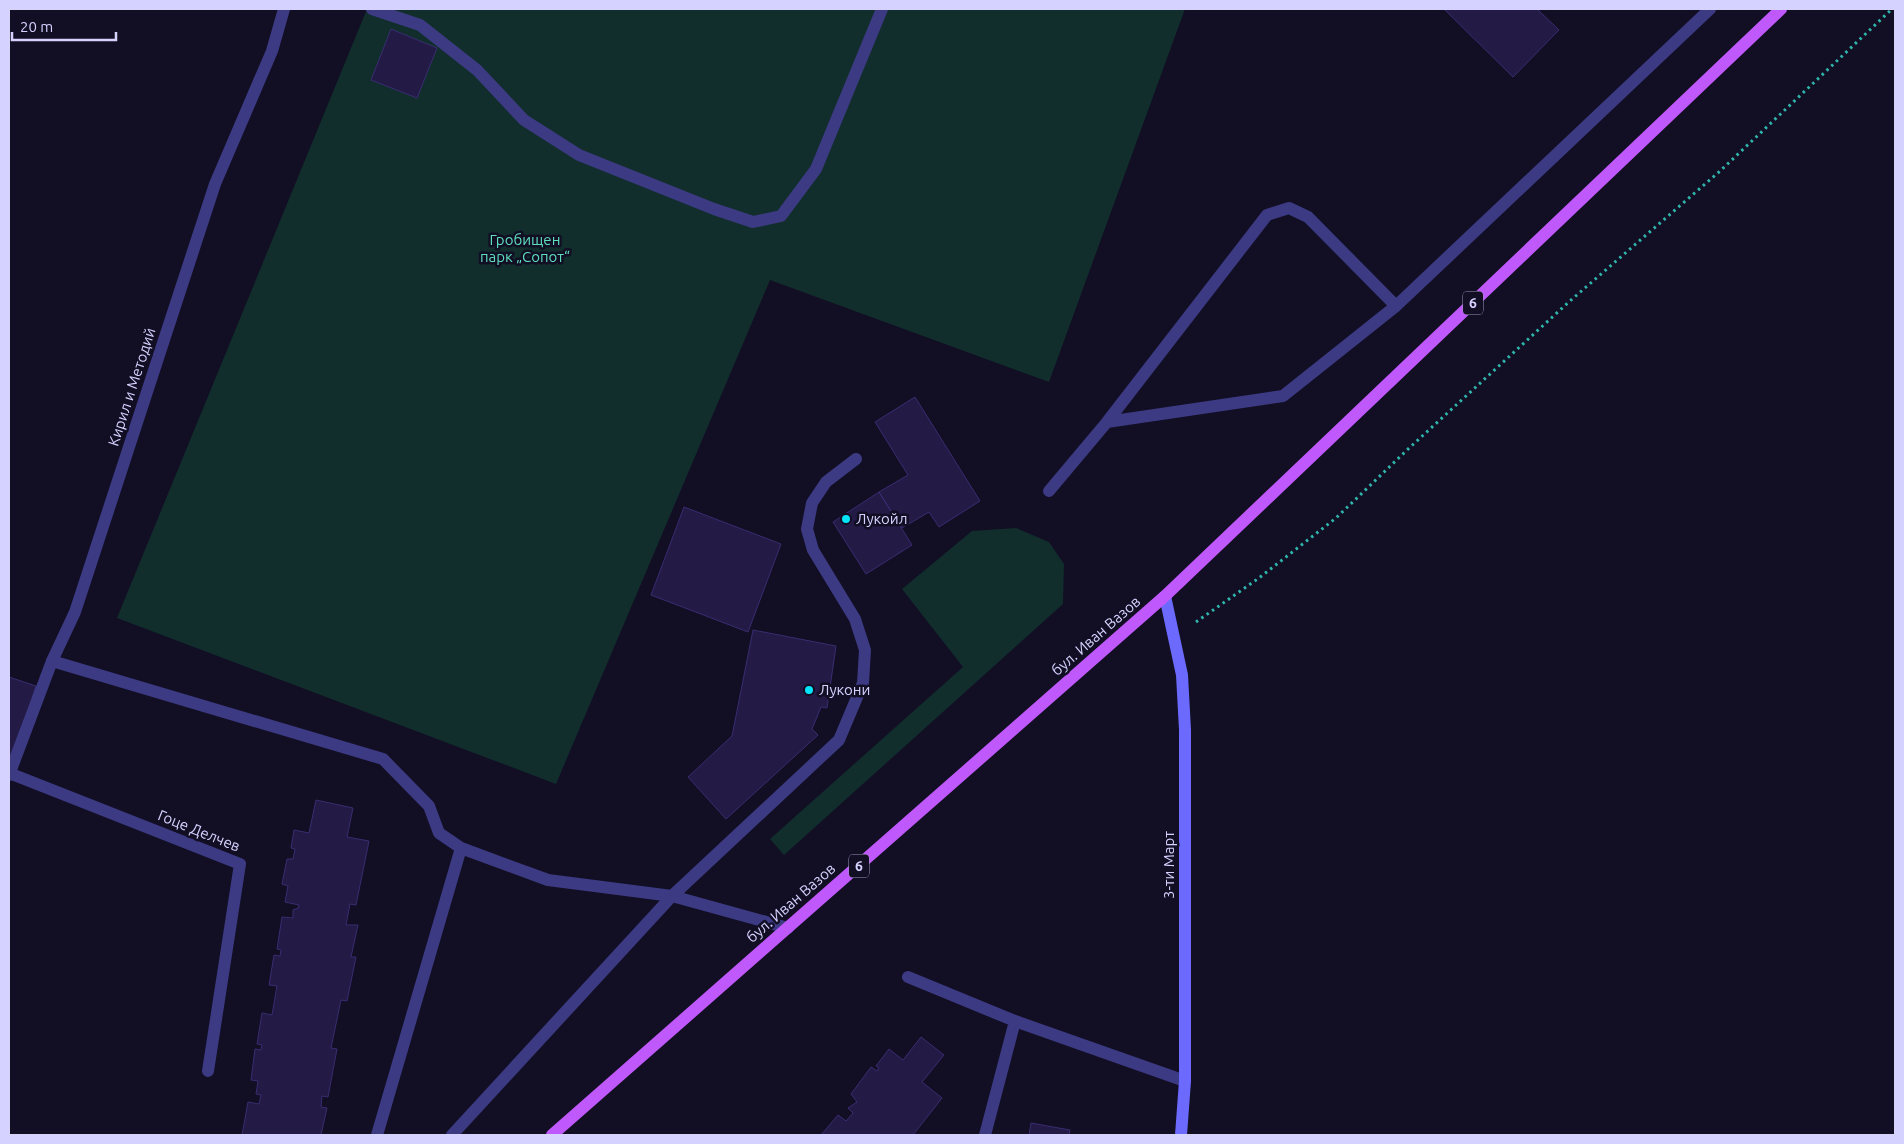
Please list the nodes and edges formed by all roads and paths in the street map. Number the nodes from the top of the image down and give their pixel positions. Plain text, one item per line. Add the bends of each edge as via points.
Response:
1 (284, 9) edge
2 (372, 9) edge
3 (882, 9) edge
4 (1710, 9) edge
5 (1781, 9) edge
6 (1892, 9) edge
7 (1396, 306) junction
8 (1107, 422) junction
9 (856, 459) dead end
10 (1049, 490) dead end
11 (1165, 596) junction
12 (1174, 636) junction
13 (52, 661) junction
14 (9, 773) edge
15 (461, 848) junction
16 (672, 896) junction
17 (788, 928) junction
18 (908, 976) dead end
19 (1016, 1021) junction
20 (208, 1071) dead end
21 (1185, 1081) junction
22 (377, 1135) edge
23 (452, 1135) edge
24 (552, 1135) edge
25 (986, 1135) edge
26 (1182, 1135) edge

1 - 13 street, Кирил и Методий via 272,51 215,184 75,612
2 - 3 street via 420,26 477,70 524,120 579,156 753,222 781,216 816,169
4 - 7 street
5 - 11 main road, 6
6 - 12 path via 1719,172 1570,300 1336,518 1259,578
7 - 8 street via 1283,396
7 - 8 street via 1308,217 1289,208 1268,215
8 - 10 street
9 - 16 street via 826,482 812,503 807,530 813,550 855,619 865,650 863,682 839,740
11 - 12 street, 3-ти Март
11 - 17 main road, бул. Иван Вазов / 6
12 - 21 street, 3-ти Март via 1182,675 1186,730
13 - 14 street, Кирил и Методий
13 - 15 street via 383,759 429,806 440,833
14 - 20 street, Гоце Делчев via 240,864
15 - 16 street via 548,880
15 - 22 street
16 - 17 street
16 - 23 street
17 - 24 main road, бул. Иван Вазов / 6
18 - 19 street
19 - 21 street
19 - 25 street
21 - 26 street, 3-ти Март

